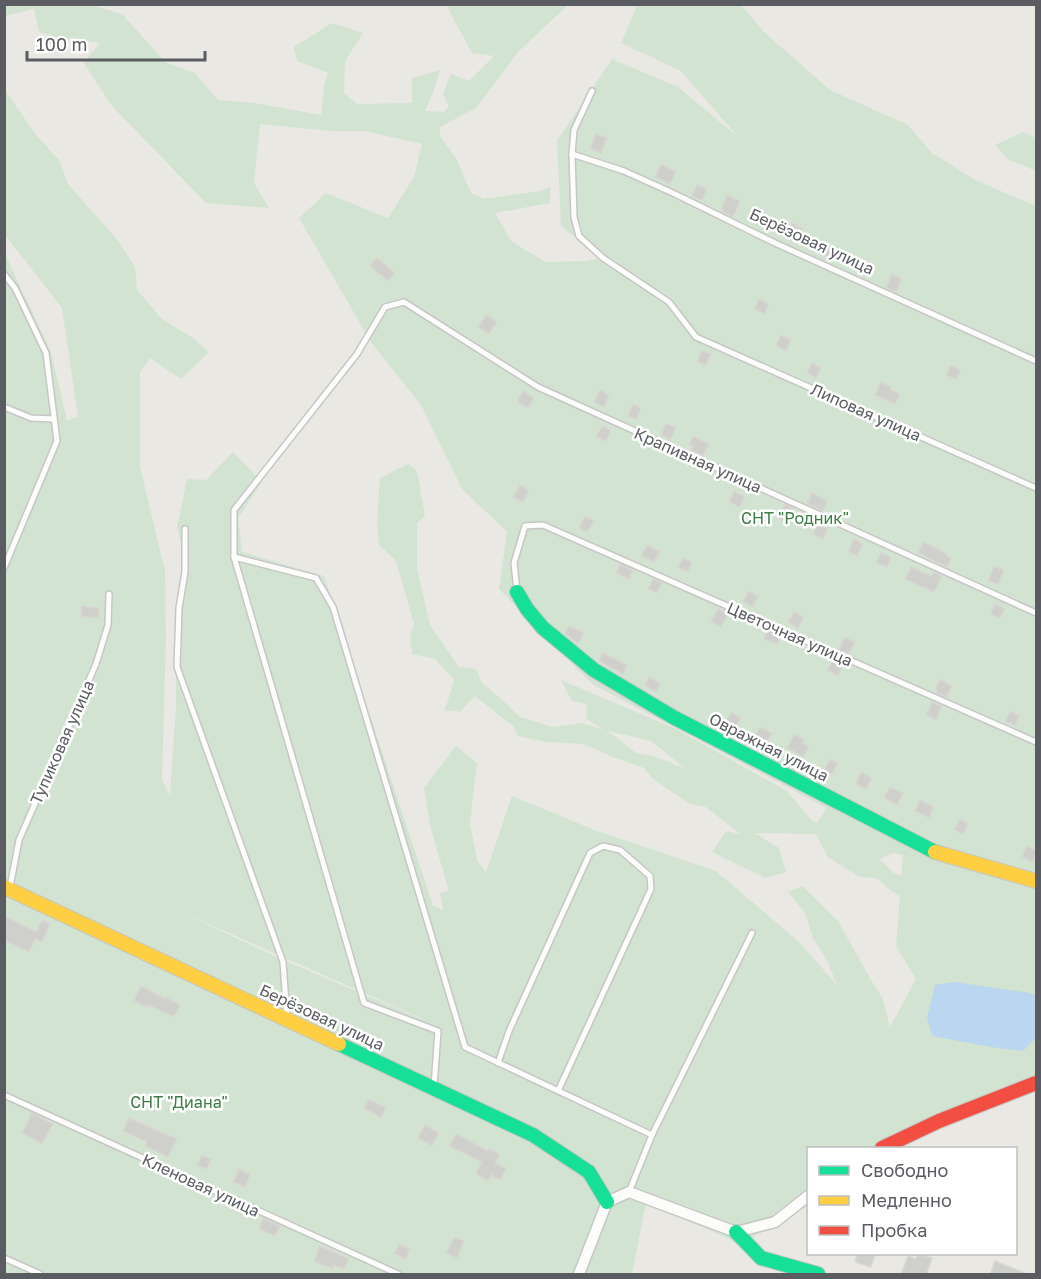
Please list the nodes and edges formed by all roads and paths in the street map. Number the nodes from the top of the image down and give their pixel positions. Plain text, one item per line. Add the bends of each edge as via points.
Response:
1 (592, 91) dead end
2 (572, 154) junction
3 (4, 274) edge
4 (1036, 361) edge
5 (4, 407) edge
6 (54, 419) junction
7 (1036, 488) edge
8 (185, 529) dead end
9 (234, 557) junction
10 (4, 568) edge
11 (517, 592) joint
12 (109, 594) dead end
13 (1036, 613) edge
14 (1036, 742) edge
15 (1036, 881) edge
16 (7, 888) edge
17 (752, 933) dead end
18 (288, 1019) junction
19 (498, 1063) junction
20 (1036, 1083) edge
21 (434, 1089) junction
22 (558, 1091) junction
23 (4, 1095) edge
24 (652, 1135) junction
25 (886, 1147) edge
26 (629, 1192) junction
27 (807, 1197) edge
28 (607, 1202) junction
29 (736, 1232) junction
30 (4, 1258) edge
31 (40, 1275) edge
32 (398, 1275) edge
33 (579, 1275) edge
34 (818, 1275) edge

1 - 2 lane via 574,130
2 - 4 lane, Берёзовая улица via 624,171
2 - 7 lane, Липовая улица via 574,217 579,236 603,258 669,302 696,337
3 - 6 lane via 15,288 46,353
5 - 6 lane via 31,418
6 - 10 lane via 57,441
8 - 18 lane via 177,667 283,962
9 - 13 lane, Крапивная улица via 234,510 357,354 385,307 404,302 538,387
9 - 19 lane via 316,578 333,607 465,1047
9 - 21 lane via 364,1003 438,1031
11 - 14 lane, Цветочная улица via 514,563 525,526 543,525
11 - 15 street, Овражная улица via 543,628 594,670 674,717 933,851
12 - 16 lane, Тупиковая улица via 108,625 96,664 19,840
16 - 18 street, Берёзовая улица
17 - 24 lane
18 - 21 street, Берёзовая улица
19 - 22 lane
19 - 22 lane via 590,853 603,846 620,850 650,876 651,889
20 - 25 street
21 - 28 street, Берёзовая улица via 533,1135 589,1172
22 - 24 lane
23 - 32 lane, Кленовая улица
24 - 26 lane
26 - 28 street
26 - 29 street
27 - 29 street via 775,1221
28 - 33 street
29 - 34 street via 761,1258
30 - 31 lane

